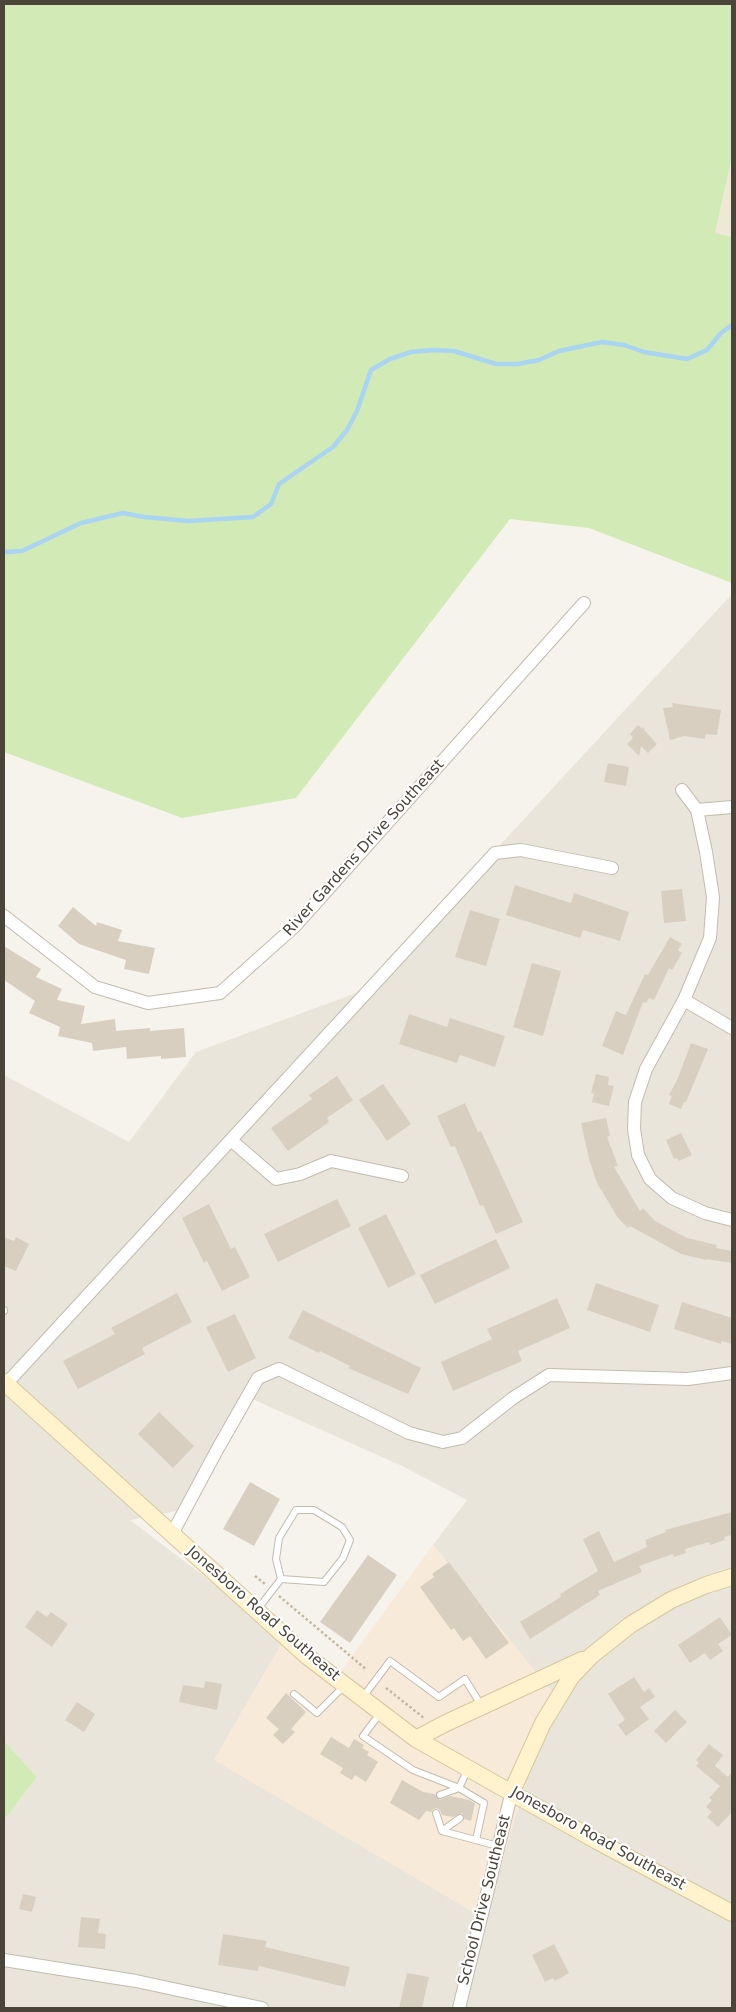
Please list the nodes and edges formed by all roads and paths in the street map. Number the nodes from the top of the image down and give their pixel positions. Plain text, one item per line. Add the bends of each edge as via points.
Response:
1 (584, 603) dead end
2 (682, 790) dead end
3 (732, 807) edge
4 (697, 810) junction
5 (612, 868) dead end
6 (4, 916) edge
7 (684, 1000) junction
8 (732, 1028) edge
9 (231, 1140) junction
10 (402, 1176) dead end
11 (732, 1220) edge
12 (732, 1373) edge
13 (5, 1383) edge
14 (172, 1534) junction
15 (255, 1576) dead end
16 (732, 1577) edge
17 (281, 1579) junction
18 (272, 1590) junction
19 (256, 1611) junction
20 (590, 1656) junction
21 (367, 1670) dead end
22 (345, 1685) junction
23 (386, 1688) dead end
24 (294, 1694) dead end
25 (362, 1698) junction
26 (482, 1706) junction
27 (381, 1712) junction
28 (428, 1720) dead end
29 (416, 1739) junction
30 (469, 1768) junction
31 (459, 1788) junction
32 (512, 1791) junction
33 (440, 1795) dead end
34 (464, 1799) dead end
35 (436, 1814) dead end
36 (460, 1818) dead end
37 (442, 1831) junction
38 (476, 1840) junction
39 (498, 1846) junction
40 (732, 1913) edge
41 (4, 1960) edge
42 (262, 2008) edge
43 (459, 2008) edge

1 - 6 street, River Gardens Drive Southeast via 295,926 220,993 148,1003 94,987
2 - 4 street
3 - 4 street
4 - 7 street via 713,897 710,938
5 - 9 street via 521,850 496,853
7 - 8 street
7 - 11 street via 646,1069 635,1102 634,1129 638,1155 650,1180 672,1198 705,1213
9 - 10 street via 276,1178 300,1174 331,1161
9 - 13 street
12 - 14 street via 688,1379 549,1375 462,1438 443,1442 409,1433 279,1370 258,1378
13 - 14 main road, Jonesboro Road Southeast
14 - 19 main road, Jonesboro Road Southeast
15 - 18 path
16 - 20 main road via 671,1600 630,1625
17 - 17 lane via 276,1559 279,1538 296,1510 314,1510 342,1527 350,1540 343,1558 324,1582
17 - 18 lane
18 - 19 lane
18 - 21 path
19 - 22 main road, Jonesboro Road Southeast
20 - 26 main road
20 - 32 main road via 571,1677 543,1723
22 - 24 lane via 317,1713
22 - 25 main road, Jonesboro Road Southeast
23 - 28 path
25 - 26 lane via 390,1661 439,1697 465,1679
25 - 27 main road, Jonesboro Road Southeast
26 - 29 main road
27 - 29 main road, Jonesboro Road Southeast
27 - 31 lane via 363,1736 413,1770
29 - 30 main road, Jonesboro Road Southeast
30 - 31 lane
30 - 32 main road, Jonesboro Road Southeast
31 - 33 lane
31 - 34 lane
31 - 38 lane via 484,1803
32 - 39 street, School Drive Southeast
32 - 40 main road, Jonesboro Road Southeast
35 - 37 lane
36 - 37 lane
37 - 38 lane
38 - 39 lane
39 - 43 street, School Drive Southeast
41 - 42 street via 136,1981

